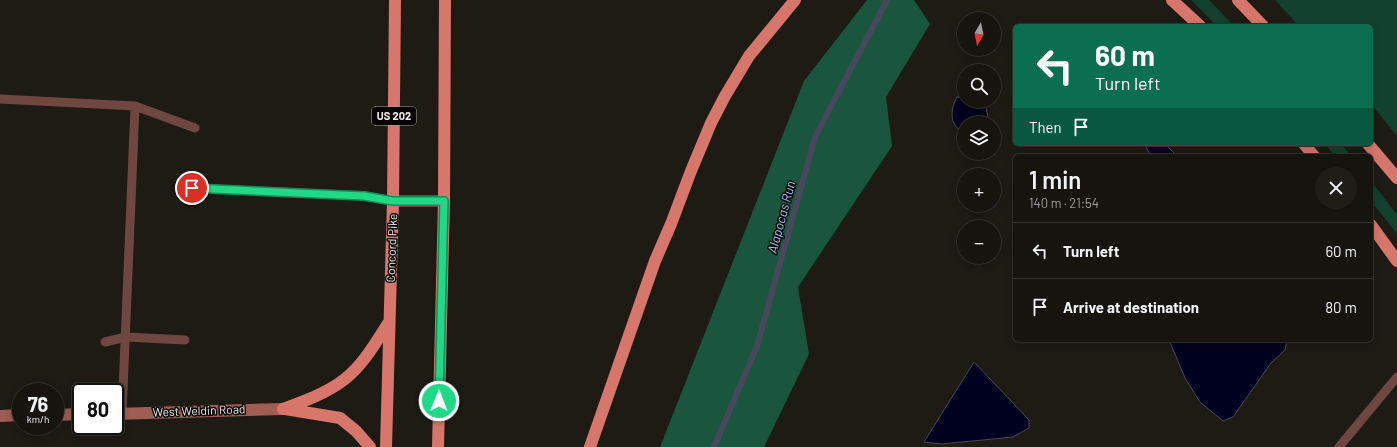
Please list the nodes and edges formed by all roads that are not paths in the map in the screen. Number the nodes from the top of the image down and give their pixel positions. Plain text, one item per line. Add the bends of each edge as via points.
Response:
1 (394, 0) edge
2 (445, 0) edge
3 (795, 0) edge
4 (1172, 0) edge
5 (1238, 0) edge
6 (1198, 24) edge
7 (1261, 24) edge
8 (0, 99) edge
9 (135, 106) junction
10 (195, 128) dead end
11 (1306, 146) edge
12 (1370, 146) edge
13 (1312, 154) edge
14 (1397, 178) edge
15 (192, 188) dead end
16 (393, 201) junction
17 (444, 201) junction
18 (1373, 228) edge
19 (1397, 261) edge
20 (389, 322) junction
21 (126, 338) junction
22 (185, 340) dead end
23 (104, 342) dead end
24 (1397, 377) edge
25 (122, 383) edge
26 (284, 409) junction
27 (124, 414) edge
28 (12, 415) edge
29 (0, 416) edge
30 (370, 447) edge
31 (386, 447) edge
32 (438, 447) edge
33 (590, 447) edge
34 (1339, 447) edge

1 - 16 highway, Concord Pike / US 202
2 - 17 highway
3 - 33 highway via 749,56 711,123 655,261
4 - 6 highway
5 - 7 highway
8 - 9 lane
9 - 10 lane
9 - 21 lane
11 - 13 highway
12 - 14 highway
15 - 16 lane via 364,196
16 - 17 street
16 - 20 highway, Concord Pike / US 202
17 - 32 highway
18 - 19 highway
20 - 26 highway via 370,353 345,379 316,396
20 - 31 highway, Concord Pike / US 202
21 - 22 lane
21 - 23 lane
21 - 25 lane
24 - 34 lane
26 - 27 main road, West Weldin Road
26 - 30 highway via 340,418
28 - 29 main road

